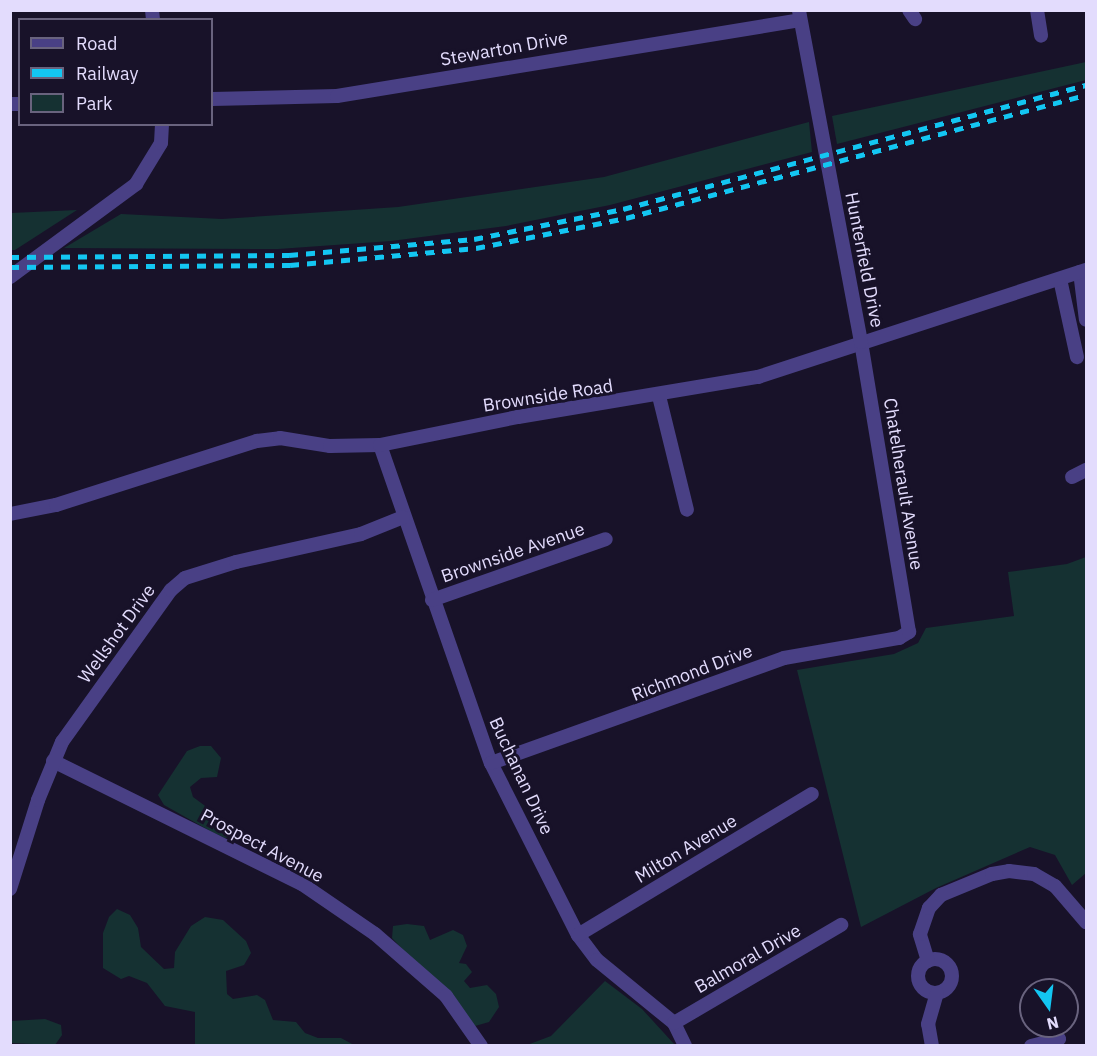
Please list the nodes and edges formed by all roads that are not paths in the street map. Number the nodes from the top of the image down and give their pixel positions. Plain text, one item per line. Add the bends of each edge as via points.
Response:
1 (1037, 10) edge
2 (800, 15) edge
3 (1041, 36) dead end
4 (213, 99) edge
5 (162, 126) edge
6 (1083, 271) edge
7 (10, 277) edge
8 (1060, 279) junction
9 (1086, 320) edge
10 (861, 342) junction
11 (1077, 357) dead end
12 (659, 396) junction
13 (380, 445) junction
14 (1086, 470) edge
15 (1072, 477) dead end
16 (687, 510) dead end
17 (10, 514) edge
18 (403, 517) junction
19 (606, 539) dead end
20 (432, 600) junction
21 (909, 632) joint
22 (53, 761) junction
23 (491, 763) junction
24 (812, 794) dead end
25 (10, 889) edge
26 (1086, 922) edge
27 (841, 925) dead end
28 (578, 935) junction
29 (928, 961) junction
30 (937, 993) junction
31 (674, 1023) junction
32 (1059, 1039) dead end
33 (481, 1046) edge
34 (686, 1046) edge
35 (932, 1046) edge
36 (1031, 1046) edge

1 - 3 street
2 - 4 street, Stewarton Drive via 337,96
2 - 10 street, Hunterfield Drive
5 - 7 street via 161,143 136,184
6 - 8 street, Brownside Road
6 - 9 street
8 - 10 street, Brownside Road
8 - 11 street
10 - 12 street, Brownside Road via 758,377
10 - 21 street, Chatelherault Avenue
12 - 13 street, Brownside Road via 518,417
12 - 16 street
13 - 17 street, Brownside Road via 330,446 280,438 257,441 56,506
13 - 18 street, Buchanan Drive
14 - 15 street
18 - 20 street, Buchanan Drive
18 - 22 street, Wellshot Drive via 361,534 236,562 185,578 160,604
19 - 20 street, Brownside Avenue
20 - 23 street, Buchanan Drive
21 - 23 street, Richmond Drive via 899,638 783,658
22 - 25 street, Wellshot Drive
22 - 33 street, Prospect Avenue via 302,884 375,934 446,996
23 - 28 street, Buchanan Drive
24 - 28 street, Milton Avenue
26 - 29 street via 1055,886 1034,874 992,874 941,895 929,908 920,934
27 - 31 street, Balmoral Drive
28 - 31 street, Buchanan Drive via 597,960
29 - 30 street via 919,971 919,982 926,991
29 - 30 street via 942,961 952,973 951,984
30 - 35 street via 928,1024
31 - 34 street, Buchanan Drive
32 - 36 street

